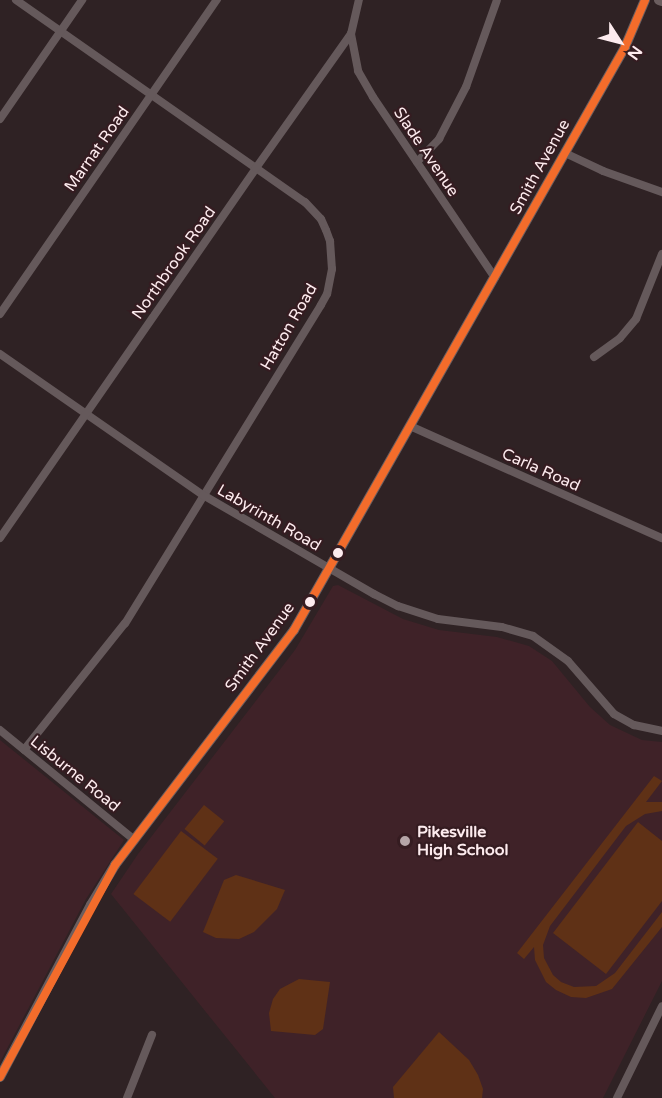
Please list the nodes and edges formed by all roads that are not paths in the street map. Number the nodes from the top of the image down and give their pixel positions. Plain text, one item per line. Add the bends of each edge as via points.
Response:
1 (16, 0) edge
2 (82, 0) edge
3 (217, 0) edge
4 (359, 0) edge
5 (497, 0) edge
6 (645, 0) edge
7 (61, 31) junction
8 (351, 34) junction
9 (151, 95) junction
10 (0, 119) edge
11 (565, 153) junction
12 (417, 162) junction
13 (256, 168) junction
14 (662, 192) edge
15 (662, 254) edge
16 (495, 278) junction
17 (0, 314) edge
18 (0, 354) edge
19 (594, 357) dead end
20 (86, 414) junction
21 (410, 426) junction
22 (203, 495) junction
23 (0, 538) edge
24 (662, 538) edge
25 (330, 569) junction
26 (0, 730) edge
27 (662, 731) edge
28 (24, 750) junction
29 (133, 839) junction
30 (662, 1006) edge
31 (152, 1035) dead end
32 (0, 1077) edge
33 (127, 1098) edge
34 (617, 1098) edge

1 - 7 street, Hatton Road
2 - 7 street
3 - 9 street, Marnat Road
4 - 8 street, Northbrook Road
5 - 12 street via 466,87 439,139
6 - 11 main road, Smith Avenue via 633,34
7 - 9 street, Hatton Road
7 - 10 street
8 - 12 street, Slade Avenue via 358,70
8 - 13 street, Northbrook Road
9 - 13 street, Hatton Road
9 - 17 street, Marnat Road
11 - 14 street
11 - 16 main road, Smith Avenue
12 - 16 street, Slade Avenue
13 - 20 street, Northbrook Road
13 - 22 street, Hatton Road via 305,202 321,219 330,241 330,282 321,305
15 - 19 street via 636,319 620,338
16 - 21 main road, Smith Avenue
18 - 20 street, Labyrinth Road
20 - 22 street, Labyrinth Road
20 - 23 street, Northbrook Road
21 - 24 street, Carla Road
21 - 25 main road, Smith Avenue
22 - 25 street, Labyrinth Road
22 - 28 street, Hatton Road via 125,623
25 - 27 street, Labyrinth Road via 419,614 502,627 532,636 568,661 614,714 634,725
25 - 29 main road, Smith Avenue via 282,646
26 - 28 street, Lisburne Road
28 - 29 street, Lisburne Road
29 - 32 main road, Smith Avenue via 91,905
30 - 34 street
31 - 33 street

